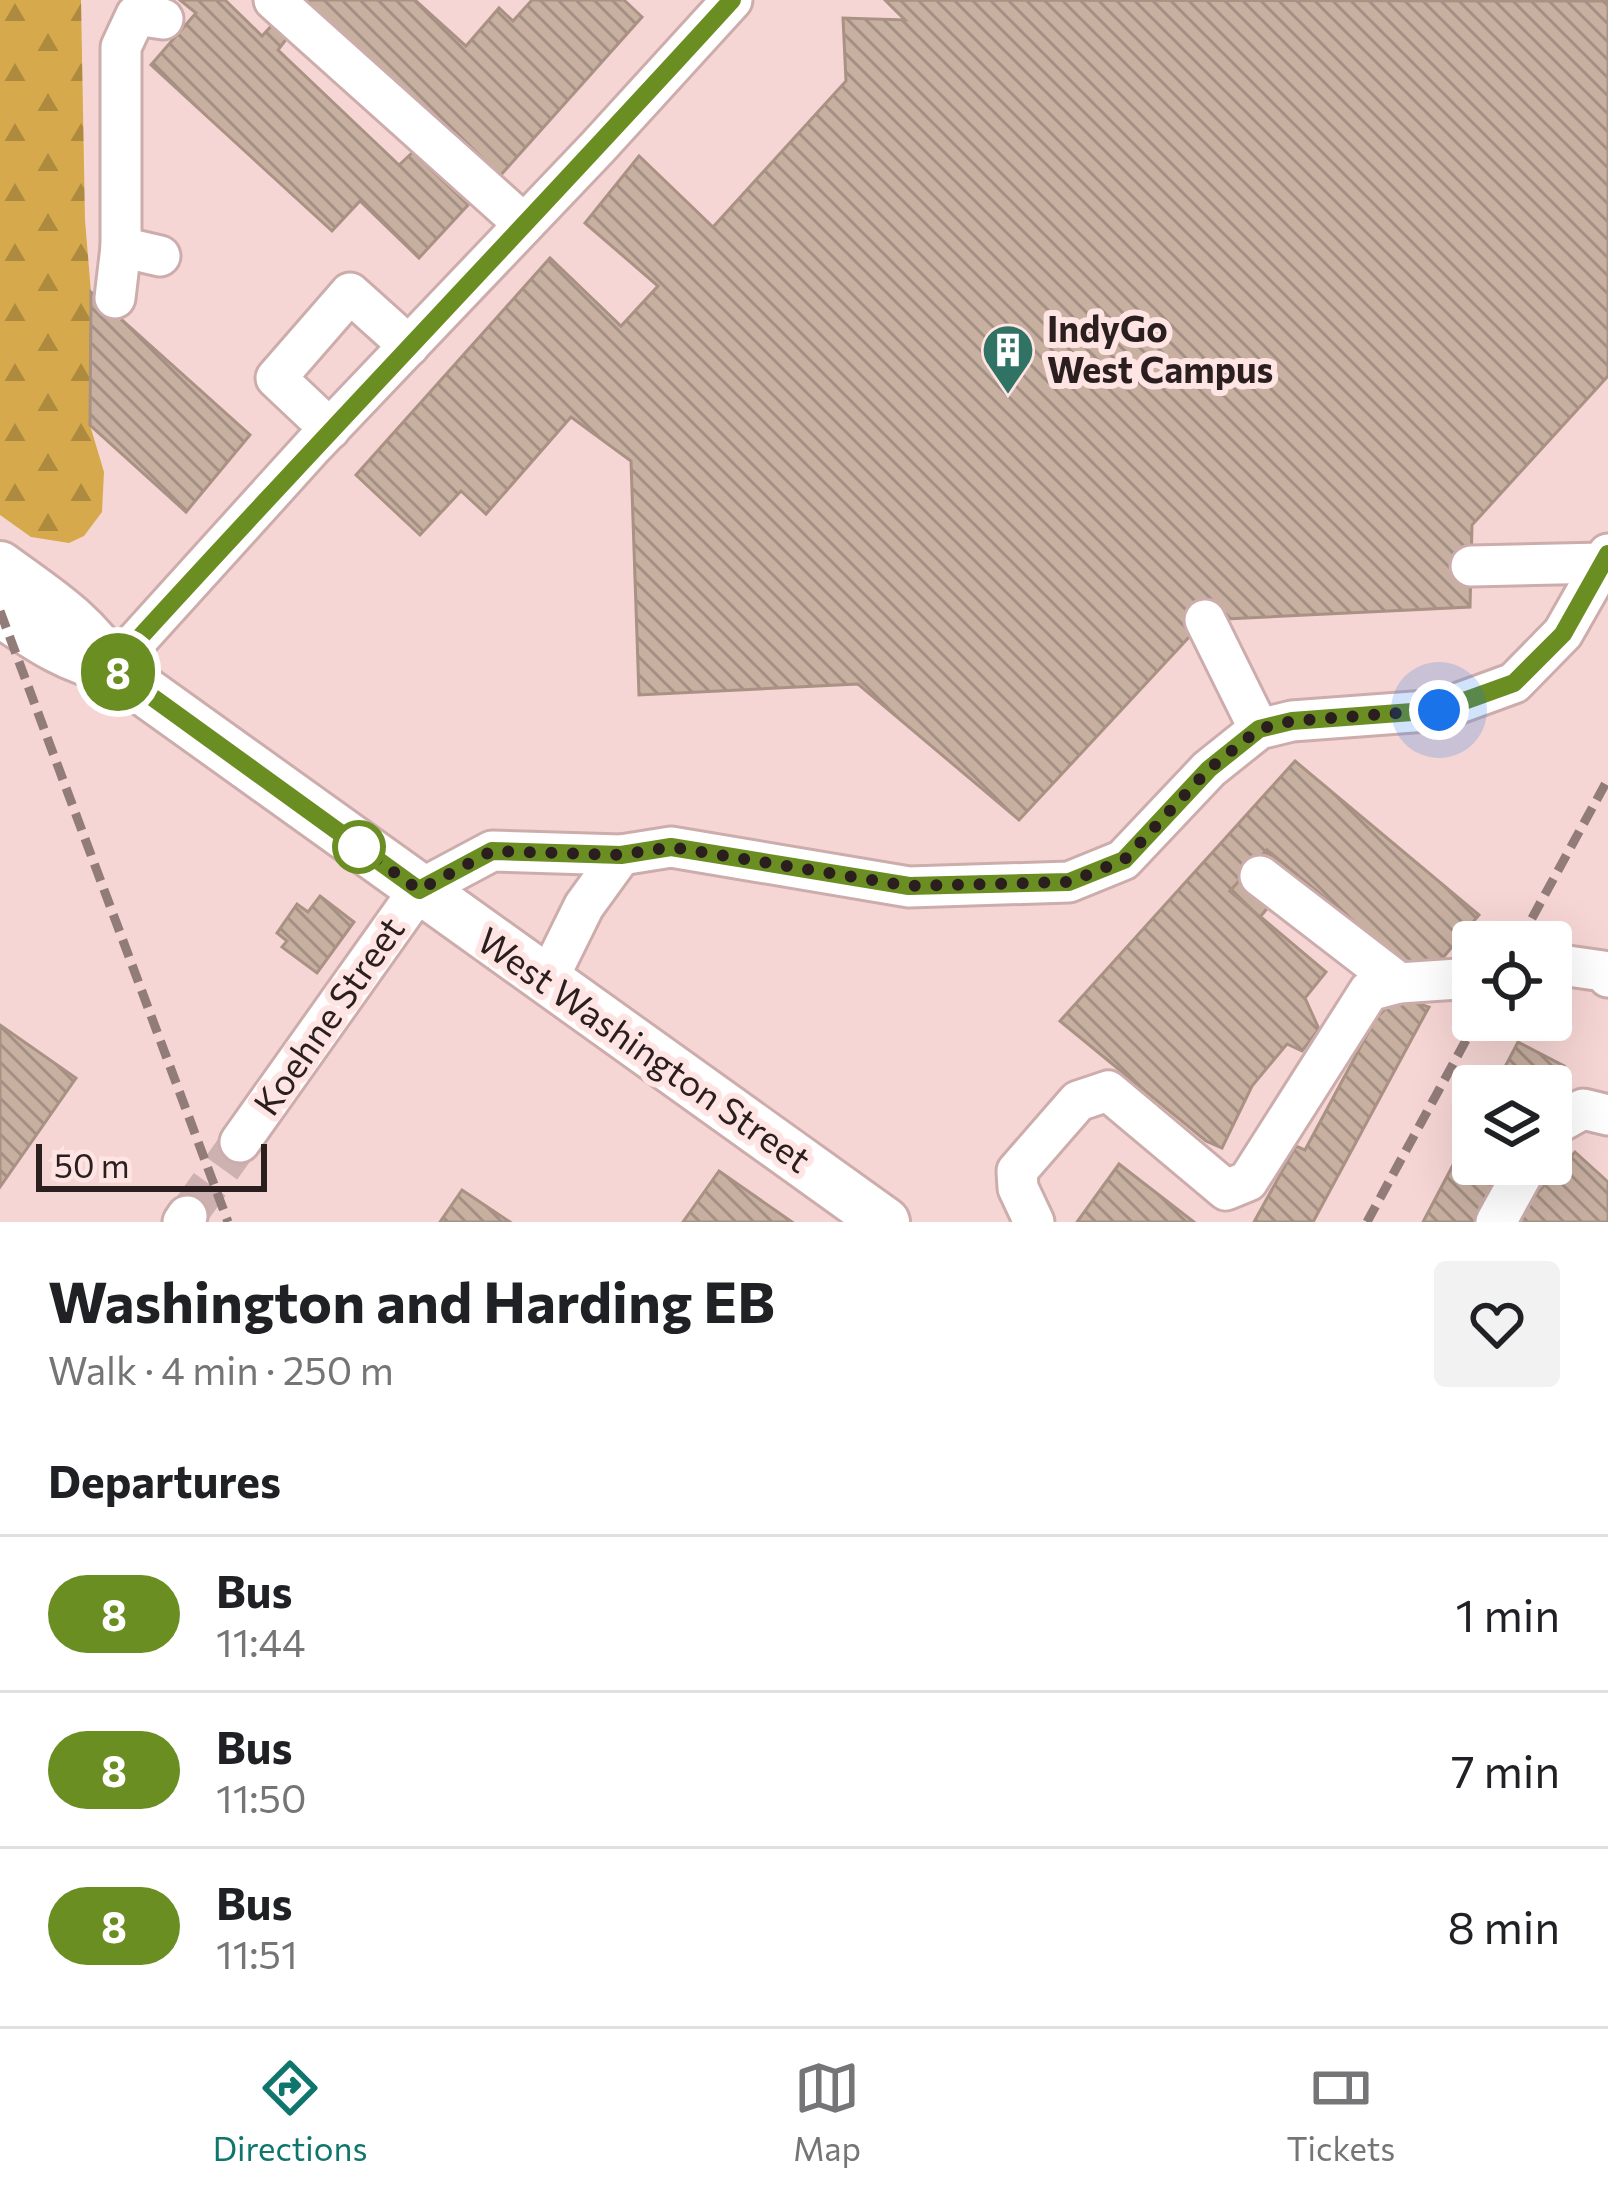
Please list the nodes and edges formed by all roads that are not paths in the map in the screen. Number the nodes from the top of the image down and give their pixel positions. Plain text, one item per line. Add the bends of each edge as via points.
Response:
1 (274, 0) edge
2 (732, 0) edge
3 (145, 11) edge
4 (524, 224) junction
5 (121, 247) junction
6 (160, 256) dead end
7 (115, 298) dead end
8 (409, 346) junction
9 (330, 429) junction
10 (1605, 558) edge
11 (0, 566) edge
12 (1471, 566) dead end
13 (0, 612) edge
14 (1205, 620) dead end
15 (112, 668) junction
16 (1259, 729) junction
17 (621, 855) junction
18 (1260, 876) dead end
19 (419, 890) junction
20 (1572, 967) edge
21 (1606, 973) edge
22 (1452, 979) edge
23 (547, 981) junction
24 (1399, 983) junction
25 (1572, 1115) edge
26 (1608, 1115) edge
27 (240, 1142) tunnel mouth
28 (1516, 1185) edge
29 (879, 1220) edge
30 (1034, 1222) edge
31 (1496, 1222) edge

1 - 4 street
2 - 4 street
3 - 5 street via 121,47
4 - 8 street
5 - 6 street
5 - 7 street
8 - 9 street
8 - 9 street via 350,293 275,378
9 - 15 street
10 - 12 street
10 - 16 street via 1563,634 1514,683 1439,710
11 - 15 main road, West Washington Street via 74,620
13 - 15 main road, West Washington Street via 53,649
14 - 16 street
15 - 19 main road, West Washington Street
16 - 17 street via 1209,769 1124,860 1069,882 909,886 671,847
17 - 19 street via 492,851
17 - 23 street via 584,906
18 - 24 street
19 - 23 main road, West Washington Street
19 - 27 street, Koehne Street
20 - 21 street
22 - 24 street
23 - 29 main road, West Washington Street
24 - 30 street via 1369,991 1249,1181 1226,1190 1108,1090 1078,1101 1018,1171
25 - 26 street via 1583,1109
28 - 31 street

